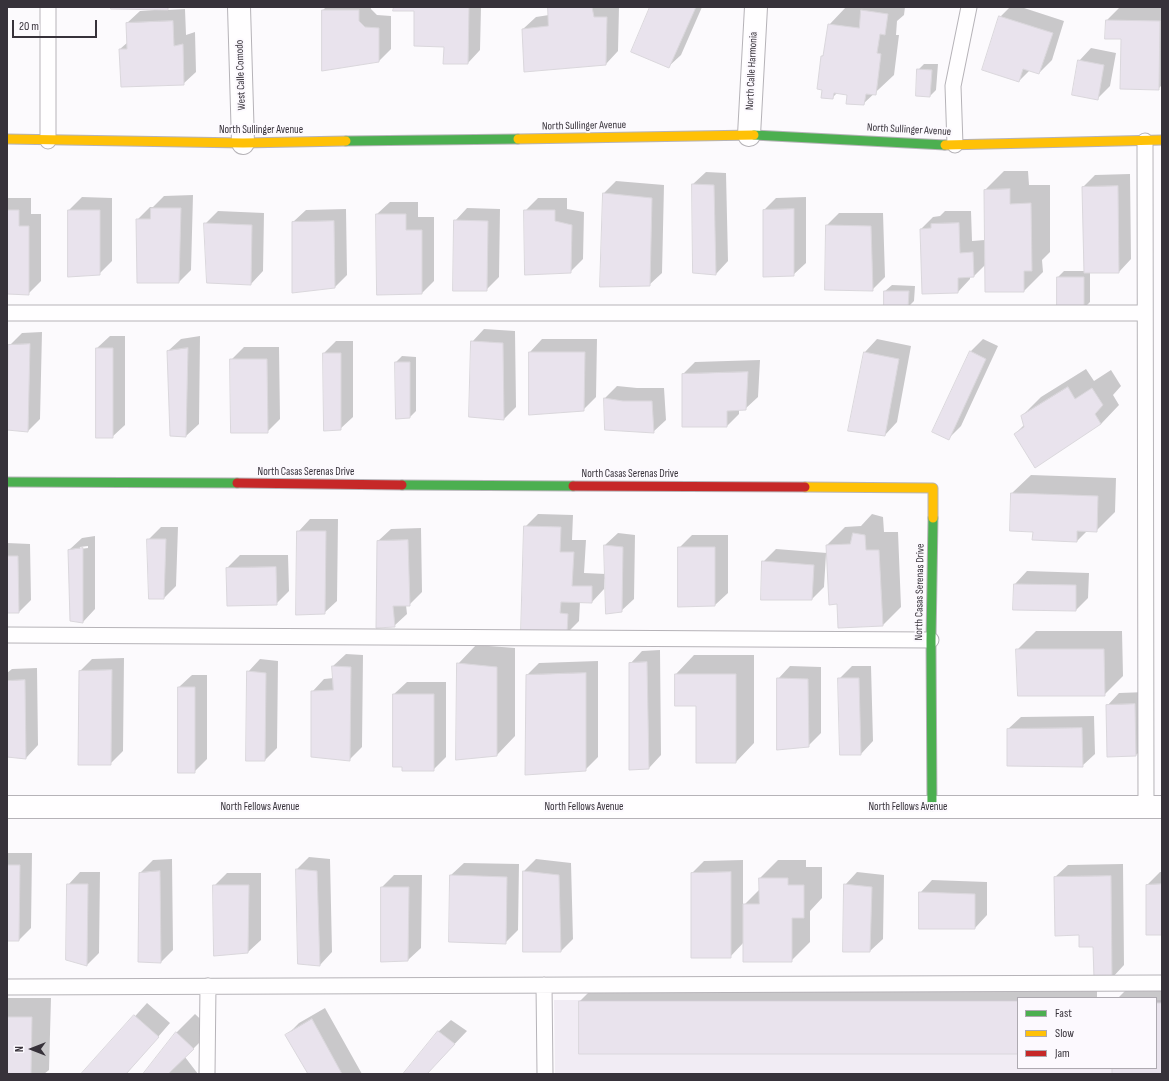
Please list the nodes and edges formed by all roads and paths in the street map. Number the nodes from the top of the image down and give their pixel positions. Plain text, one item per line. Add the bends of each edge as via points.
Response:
1 (48, 7) edge
2 (239, 7) edge
3 (756, 7) edge
4 (969, 7) edge
5 (749, 135) junction
6 (7, 139) edge
7 (1162, 140) edge
8 (48, 141) junction
9 (1145, 141) junction
10 (243, 143) junction
11 (955, 145) junction
12 (7, 313) edge
13 (1145, 313) junction
14 (7, 482) edge
15 (7, 635) edge
16 (931, 640) junction
17 (7, 807) edge
18 (932, 807) junction
19 (1154, 807) edge
20 (1162, 983) edge
21 (208, 986) junction
22 (544, 986) junction
23 (7, 987) edge
24 (207, 1074) edge
25 (545, 1074) edge

1 - 8 lane
2 - 10 street, West Calle Comodo
3 - 5 street, North Calle Harmonia
4 - 11 lane via 952,86
5 - 10 street, North Sullinger Avenue
5 - 11 street, North Sullinger Avenue
6 - 8 street, North Sullinger Avenue
7 - 9 street, North Sullinger Avenue
8 - 10 street, North Sullinger Avenue
9 - 11 street, North Sullinger Avenue
9 - 13 lane
12 - 13 lane
13 - 19 lane
14 - 16 street, North Casas Serenas Drive via 933,488
15 - 16 lane
16 - 18 street, North Casas Serenas Drive
17 - 18 street, North Fellows Avenue
18 - 19 street, North Fellows Avenue
20 - 22 lane
21 - 22 lane
21 - 23 lane
21 - 24 lane
22 - 25 lane

